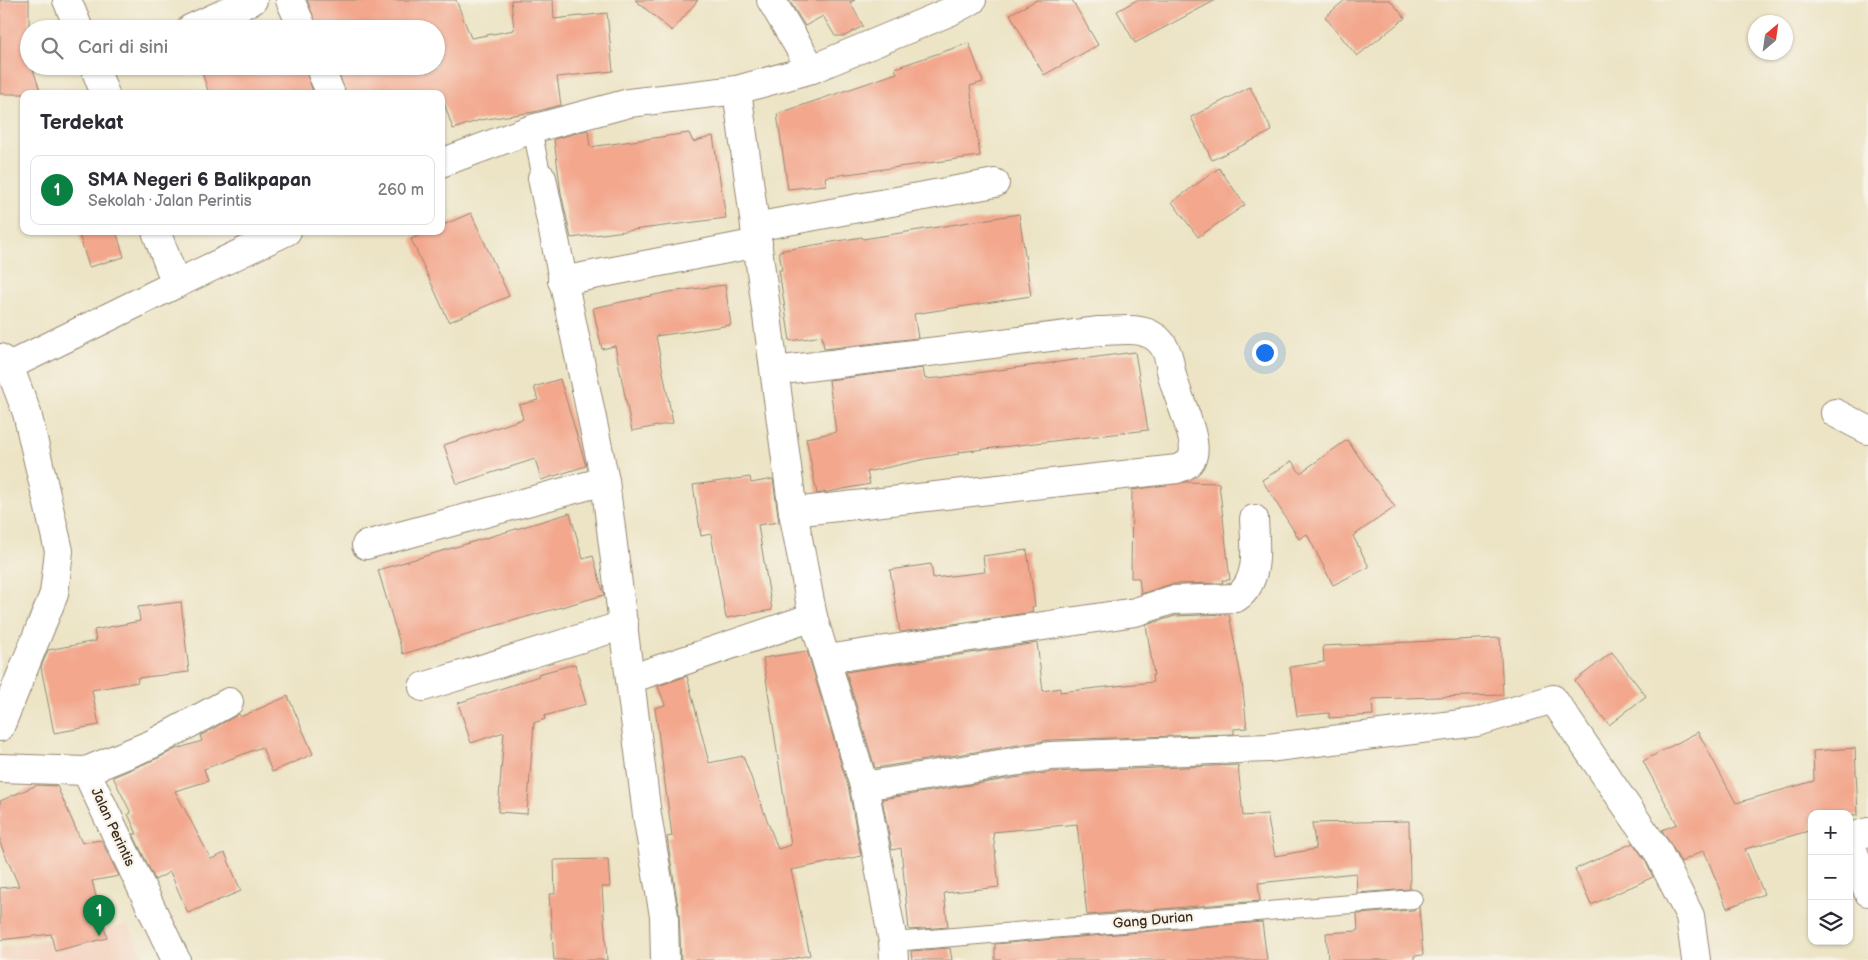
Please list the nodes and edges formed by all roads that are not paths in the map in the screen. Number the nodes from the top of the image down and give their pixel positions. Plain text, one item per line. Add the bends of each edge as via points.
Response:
1 (67, 0) edge
2 (290, 0) edge
3 (770, 0) edge
4 (972, 0) edge
5 (246, 2) edge
6 (75, 20) edge
7 (209, 20) edge
8 (299, 20) edge
9 (812, 69) junction
10 (323, 75) edge
11 (329, 90) edge
12 (737, 90) junction
13 (532, 129) junction
14 (445, 162) edge
15 (542, 178) joint
16 (995, 182) dead end
17 (158, 235) edge
18 (279, 235) edge
19 (756, 235) junction
20 (562, 281) junction
21 (176, 284) junction
22 (5, 362) edge
23 (775, 371) junction
24 (1835, 413) dead end
25 (1868, 430) edge
26 (605, 481) junction
27 (793, 512) junction
28 (1254, 519) dead end
29 (366, 546) dead end
30 (813, 617) junction
31 (624, 625) junction
32 (827, 659) junction
33 (630, 679) junction
34 (424, 686) dead end
35 (230, 702) dead end
36 (0, 727) edge
37 (0, 768) edge
38 (86, 771) junction
39 (864, 786) junction
40 (1868, 832) edge
41 (1868, 892) edge
42 (1413, 899) dead end
43 (893, 951) edge
44 (176, 960) edge
45 (665, 960) edge
46 (1696, 960) edge

1 - 6 street
2 - 8 street
3 - 9 street
4 - 9 street
5 - 7 street
9 - 12 street
10 - 11 street
12 - 13 street via 628,103
12 - 19 street
13 - 14 street
13 - 15 lane
15 - 20 street
16 - 19 street
17 - 21 street
18 - 21 street
19 - 20 street
19 - 23 street
20 - 26 street
21 - 22 street
22 - 36 street via 27,413 59,551 54,594
23 - 27 street
23 - 27 street via 1099,331 1136,330 1157,338 1168,355 1194,442 1190,461 1177,469
24 - 25 street
26 - 29 street
26 - 31 street
27 - 30 street
28 - 32 street via 1251,582 1236,598 1172,600 1135,612
30 - 32 street
30 - 33 street
31 - 33 street
31 - 34 street
32 - 39 street
33 - 45 street via 664,916
35 - 38 street via 152,744
37 - 38 street, Jalan Perintis
38 - 44 street, Jalan Perintis
39 - 43 street
39 - 46 street via 1050,756 1268,748 1477,722 1553,699 1658,852 1690,916
40 - 41 street via 1858,835 1852,847
42 - 43 lane, Gang Durian

